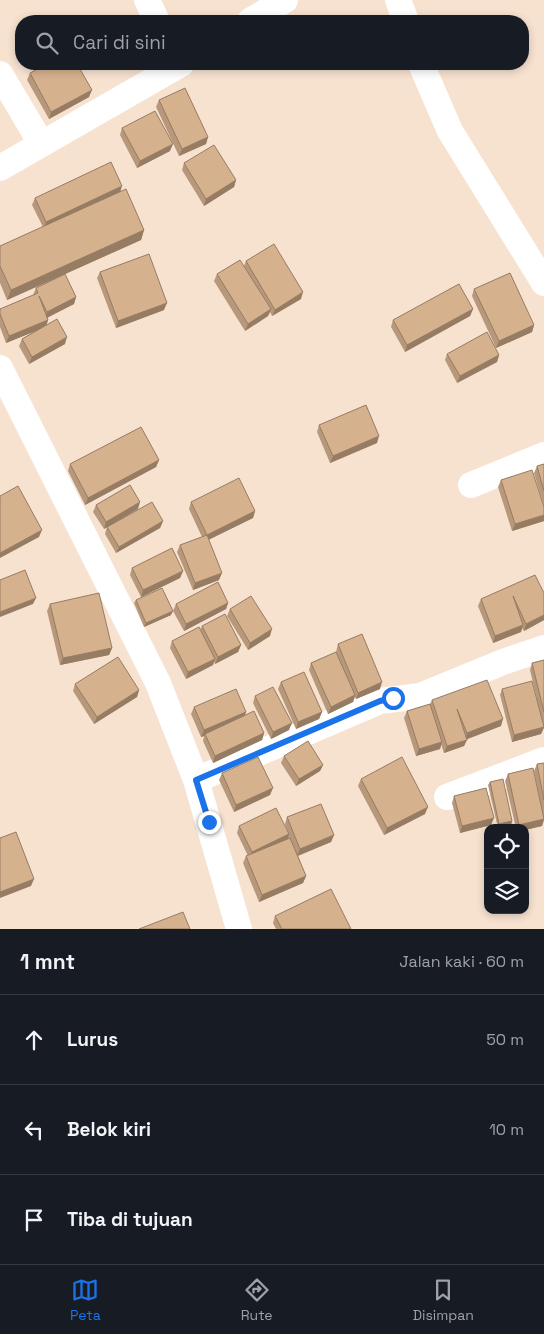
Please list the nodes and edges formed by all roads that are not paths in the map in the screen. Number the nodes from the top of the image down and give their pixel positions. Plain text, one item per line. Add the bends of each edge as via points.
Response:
1 (147, 0) edge
2 (285, 0) edge
3 (398, 0) edge
4 (154, 15) edge
5 (260, 15) edge
6 (404, 15) edge
7 (169, 70) edge
8 (424, 70) edge
9 (0, 74) edge
10 (41, 143) junction
11 (0, 168) edge
12 (544, 282) edge
13 (0, 368) edge
14 (544, 455) edge
15 (471, 485) dead end
16 (544, 648) edge
17 (544, 760) edge
18 (196, 780) junction
19 (448, 797) dead end
20 (239, 929) edge

1 - 4 street
2 - 5 street
3 - 6 street
7 - 10 street
8 - 12 street via 450,131
9 - 10 street
10 - 11 street
13 - 18 street via 138,638
14 - 15 street
16 - 18 street via 420,696 380,701
17 - 19 street
18 - 20 street

